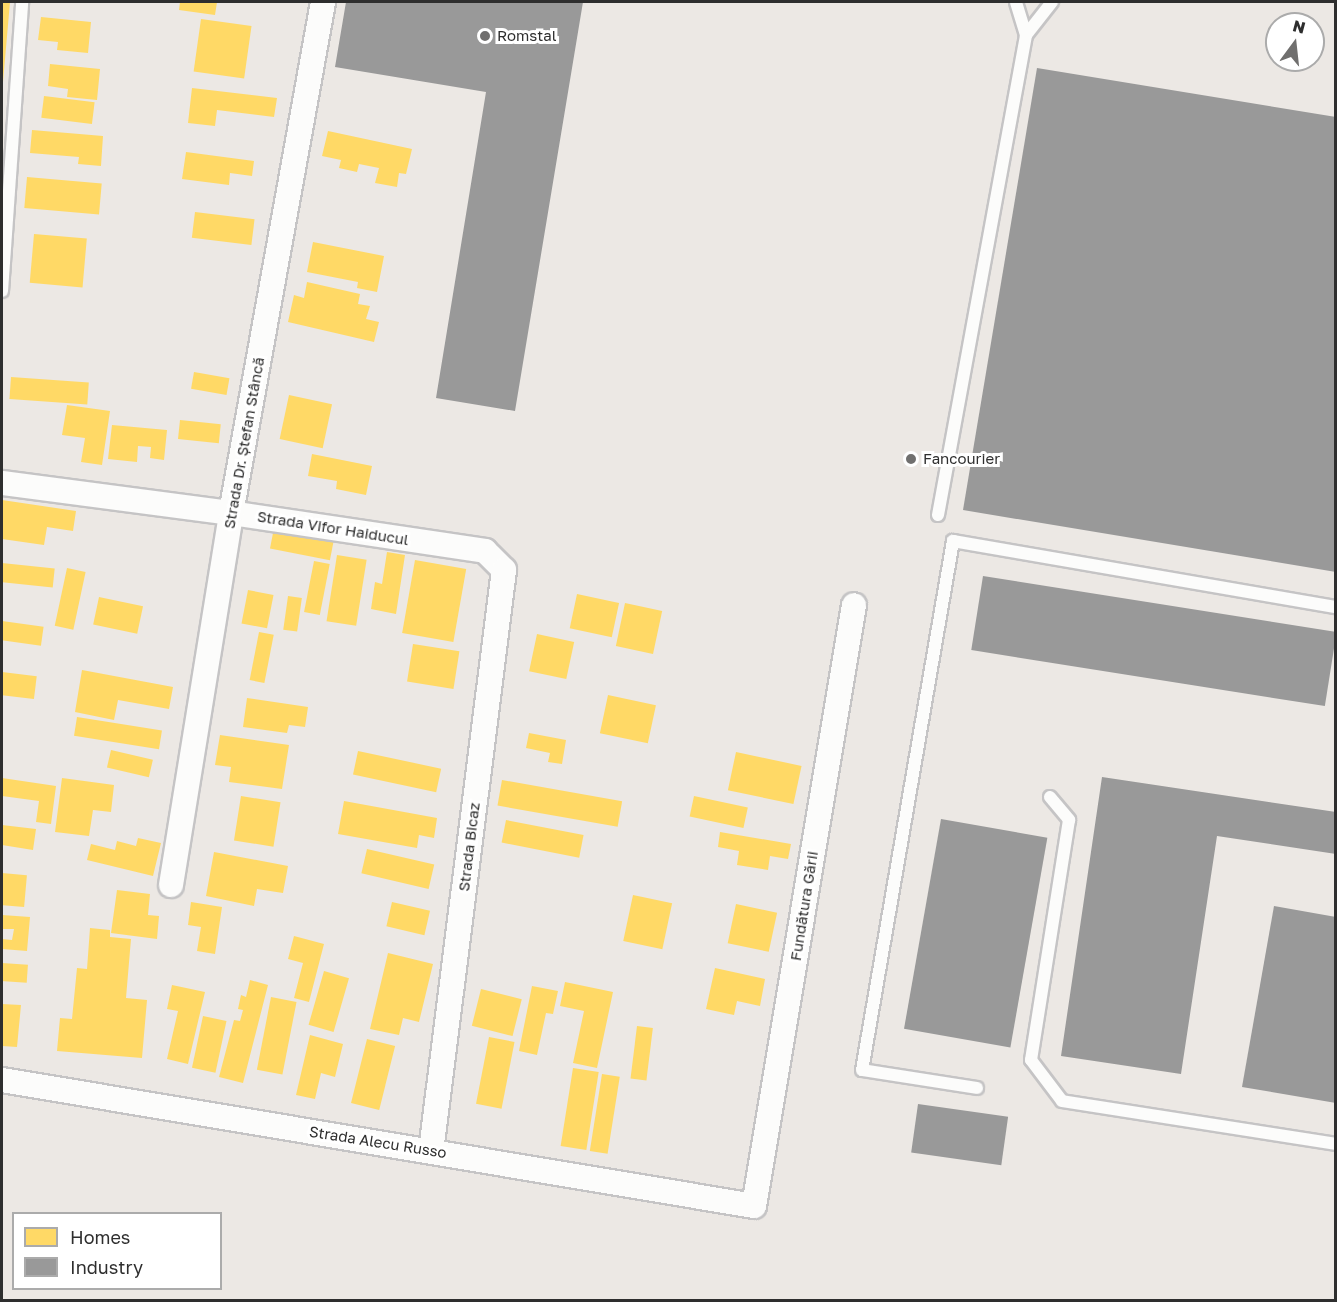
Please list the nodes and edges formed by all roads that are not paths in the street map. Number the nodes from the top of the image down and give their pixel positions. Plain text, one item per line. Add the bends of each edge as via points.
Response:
1 (22, 2) edge
2 (323, 2) edge
3 (1016, 2) edge
4 (1052, 2) edge
5 (1026, 34) junction
6 (2, 291) edge
7 (2, 483) edge
8 (231, 513) junction
9 (938, 514) dead end
10 (485, 551) joint
11 (854, 605) dead end
12 (1335, 607) edge
13 (1050, 797) dead end
14 (171, 885) dead end
15 (2, 1080) edge
16 (977, 1088) dead end
17 (1335, 1144) edge
18 (431, 1151) junction
19 (754, 1206) joint

1 - 6 lane
2 - 8 street, Strada Dr. Ștefan Stâncă
3 - 5 lane
4 - 5 lane
5 - 9 lane
7 - 8 street, Strada Vifor Haiducul
8 - 10 street, Strada Vifor Haiducul
8 - 14 street, Strada Dr. Ștefan Stâncă
10 - 18 street, Strada Bicaz via 504,570
11 - 19 street, Fundătura Gării
12 - 16 lane via 953,541 862,1070
13 - 17 lane via 1069,820 1031,1060 1062,1101
15 - 18 street, Strada Alecu Russo
18 - 19 street, Strada Alecu Russo

